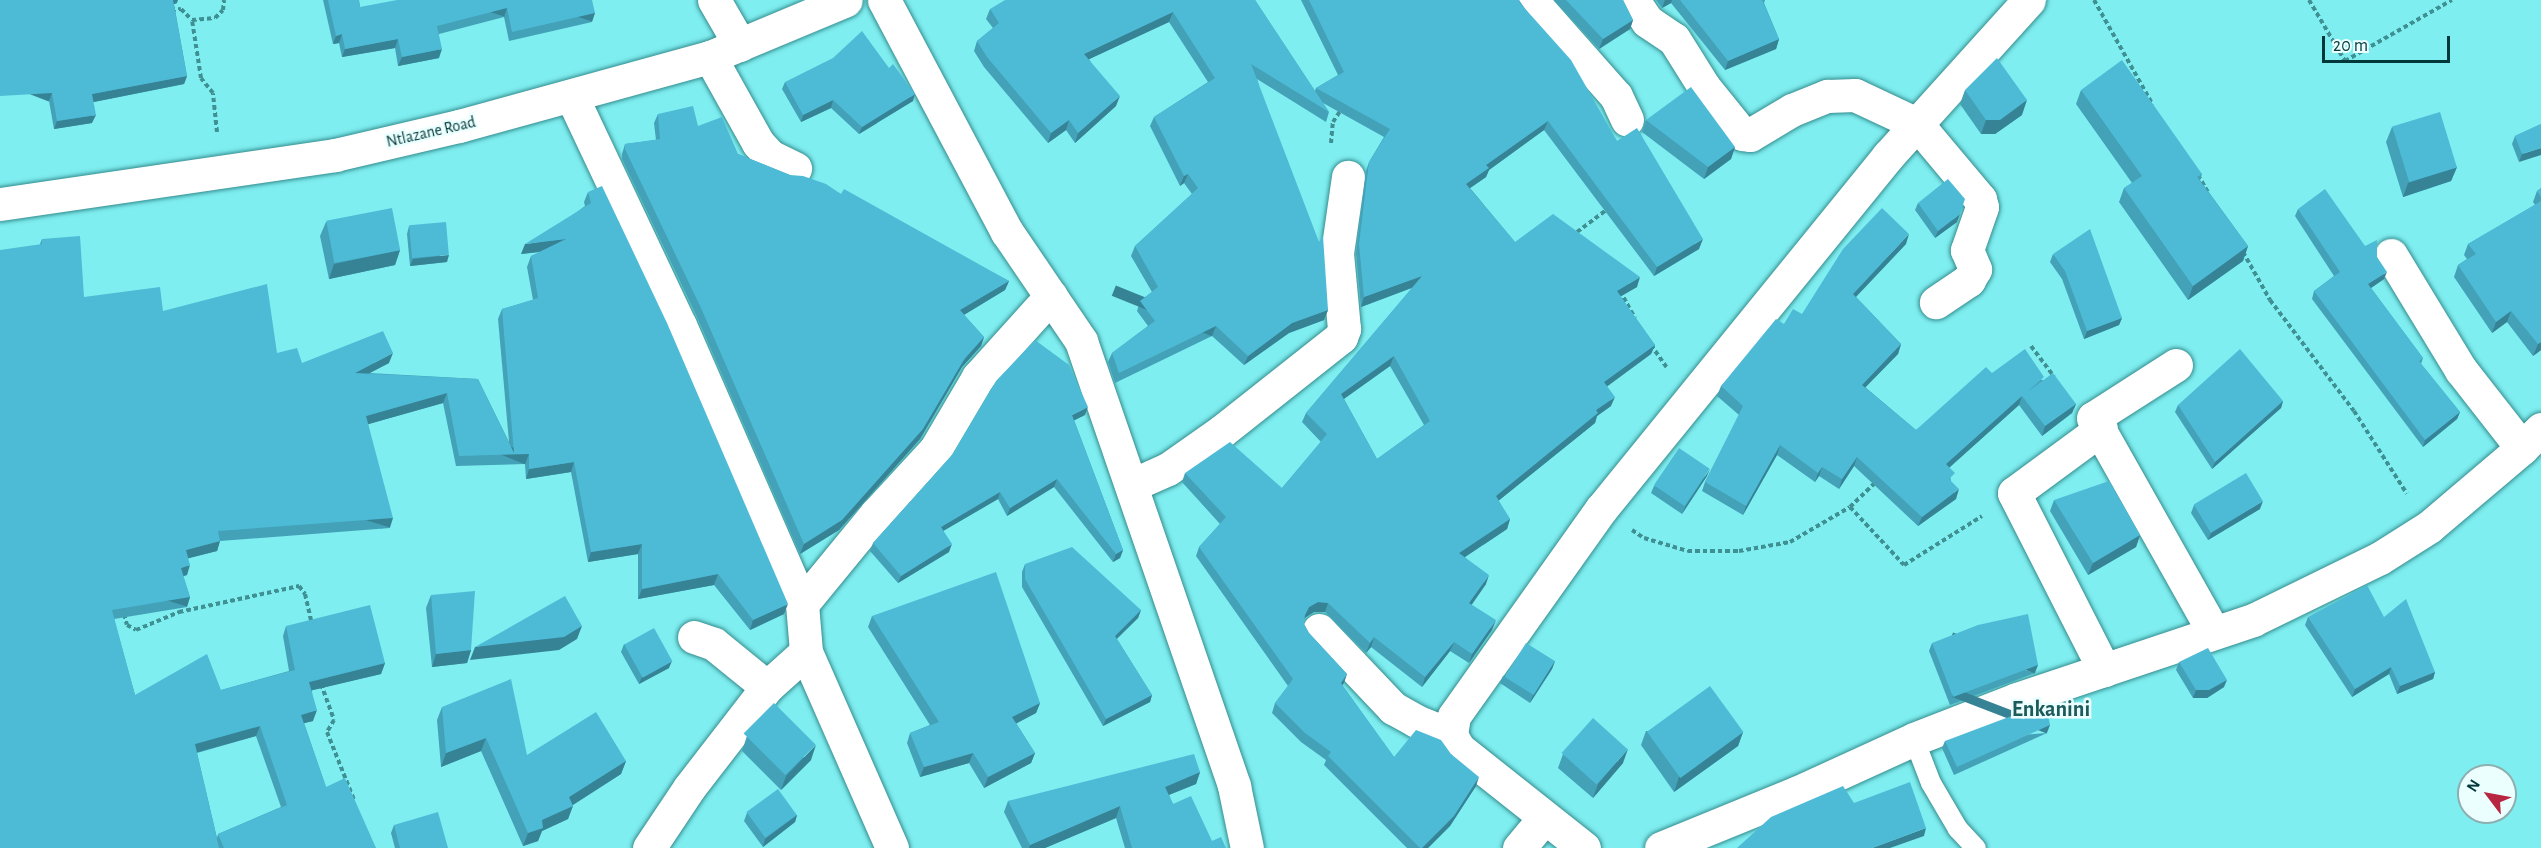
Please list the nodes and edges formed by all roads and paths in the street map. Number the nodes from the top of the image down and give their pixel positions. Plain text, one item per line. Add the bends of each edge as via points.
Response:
1 (224, 0) edge
2 (714, 0) edge
3 (846, 0) edge
4 (884, 0) edge
5 (1531, 0) edge
6 (1633, 0) edge
7 (2029, 0) edge
8 (2094, 0) edge
9 (2309, 0) edge
10 (2452, 0) edge
11 (159, 12) edge
12 (192, 21) junction
13 (740, 45) junction
14 (710, 57) junction
15 (572, 97) junction
16 (1343, 105) edge
17 (2157, 112) edge
18 (1628, 120) dead end
19 (1917, 124) junction
20 (217, 133) dead end
21 (2192, 166) edge
22 (795, 168) dead end
23 (1348, 177) joint
24 (0, 204) edge
25 (2215, 204) edge
26 (1614, 205) edge
27 (1583, 240) edge
28 (2237, 242) edge
29 (2391, 255) dead end
30 (1613, 282) edge
31 (1051, 296) junction
32 (1936, 302) dead end
33 (1638, 324) edge
34 (1648, 342) edge
35 (2031, 346) dead end
36 (2176, 365) dead end
37 (1690, 400) junction
38 (2097, 424) junction
39 (2532, 438) edge
40 (1880, 480) edge
41 (1132, 485) junction
42 (2014, 494) junction
43 (1850, 507) junction
44 (1602, 508) junction
45 (2429, 527) junction
46 (121, 604) edge
47 (802, 604) junction
48 (312, 626) edge
49 (1319, 630) dead end
50 (2213, 632) junction
51 (694, 637) dead end
52 (806, 652) junction
53 (2104, 670) junction
54 (318, 674) edge
55 (767, 687) junction
56 (1451, 735) junction
57 (1914, 739) junction
58 (357, 806) edge
59 (1544, 818) junction
60 (649, 848) edge
61 (892, 848) edge
62 (1247, 848) edge
63 (1519, 848) edge
64 (1584, 848) edge
65 (1661, 848) edge
66 (1976, 848) edge

1 - 12 path via 224,10 215,18
2 - 13 street
3 - 13 street, Ntlazane Road
4 - 31 street via 1007,232
5 - 18 street via 1616,96
6 - 19 street via 1647,21 1674,39 1704,87 1742,134 1750,135 1792,110 1827,96 1855,95
7 - 19 street
8 - 17 path
9 - 10 path via 2345,61
11 - 12 path via 181,9
12 - 20 path via 201,78 213,93
13 - 14 street, Ntlazane Road
14 - 15 street, Ntlazane Road
14 - 22 street via 758,143 770,156
15 - 24 street, Ntlazane Road via 334,155
15 - 47 street via 680,325
16 - 23 path via 1333,122 1331,148
19 - 32 street via 1980,199 1982,207 1967,250 1975,269 1969,280
19 - 37 street
21 - 25 path
23 - 41 street via 1337,253 1344,329 1341,337 1222,431 1168,469
26 - 27 path via 1577,231
28 - 45 path via 2270,300 2354,411
29 - 39 street via 2461,370
30 - 33 path
31 - 41 street via 1081,341
31 - 47 street via 978,377 935,450
34 - 37 path
35 - 38 path via 2065,391
36 - 38 street
37 - 44 street
38 - 42 street
38 - 50 street
39 - 45 street
40 - 43 path
41 - 62 street via 1234,786
42 - 43 path via 1904,566
42 - 53 street
43 - 44 path via 1790,542 1739,551 1688,551 1644,538
44 - 56 street via 1454,716
45 - 50 street via 2380,558 2253,620
46 - 48 path via 127,625 136,630 179,612 299,586 305,594
47 - 52 street
49 - 56 street via 1393,708
50 - 53 street
51 - 55 street via 714,644
52 - 55 street
52 - 61 street
53 - 57 street
54 - 58 path via 334,720 327,732
55 - 60 street via 689,788
56 - 59 street via 1459,749
57 - 65 street
57 - 66 lane via 1931,783 1958,829
59 - 63 street
59 - 64 street

